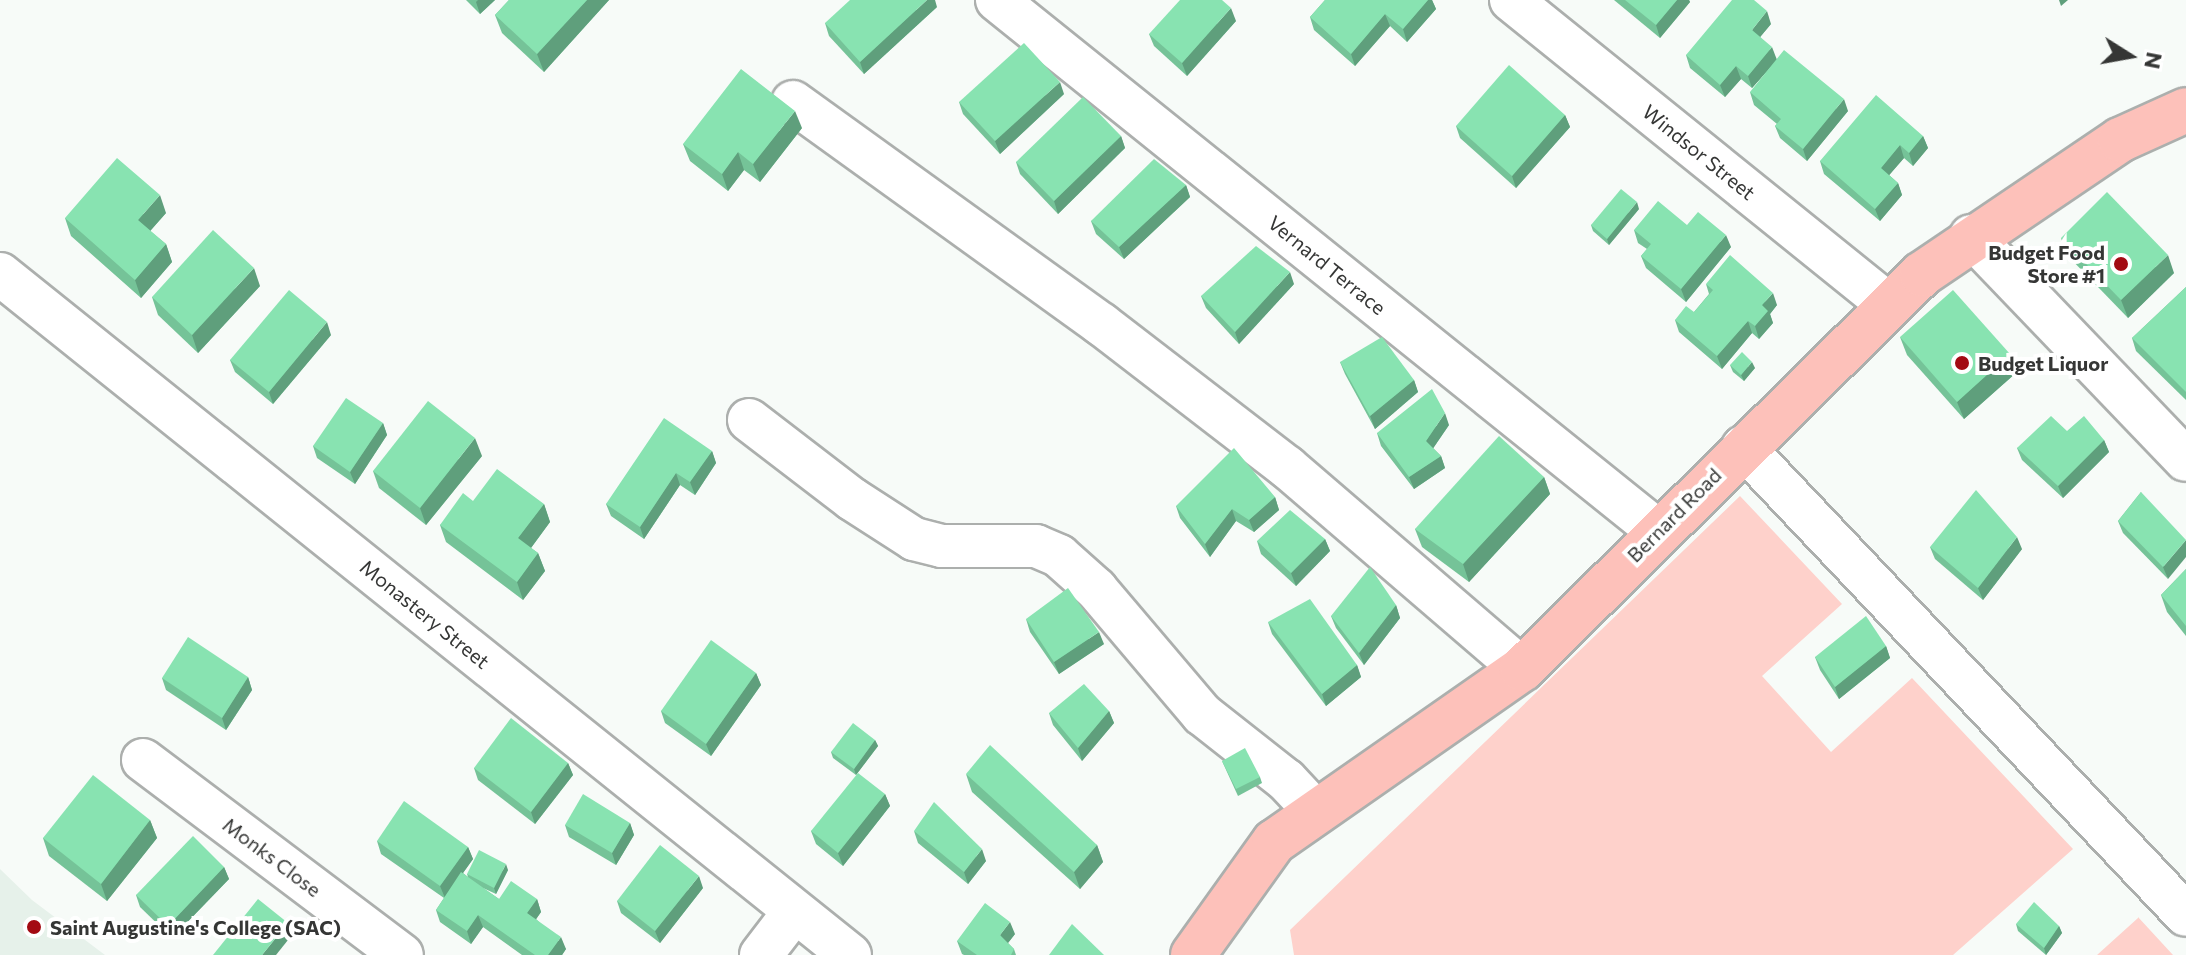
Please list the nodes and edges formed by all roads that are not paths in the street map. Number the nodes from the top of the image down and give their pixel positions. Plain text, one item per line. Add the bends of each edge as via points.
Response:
1 (997, 0) edge
2 (1511, 0) edge
3 (793, 102) dead end
4 (2186, 110) edge
5 (1971, 236) junction
6 (0, 274) edge
7 (1888, 304) junction
8 (749, 420) dead end
9 (1743, 447) junction
10 (2186, 460) edge
11 (1658, 531) junction
12 (1522, 669) junction
13 (143, 760) dead end
14 (1316, 812) junction
15 (794, 912) junction
16 (2186, 915) edge
17 (402, 955) edge
18 (761, 955) edge
19 (850, 955) edge
20 (1193, 955) edge

1 - 11 street, Vernard Terrace
2 - 7 street, Windsor Street
3 - 12 street via 1101,324 1287,467
4 - 5 main road, Bernard Road via 2120,140
5 - 7 main road, Bernard Road
5 - 10 street
6 - 15 street, Monastery Street
7 - 9 main road, Bernard Road
8 - 14 street via 914,539 942,546 1036,546 1059,556 1096,589 1202,714 1286,780
9 - 11 main road, Bernard Road
9 - 16 street
11 - 12 main road, Bernard Road
12 - 14 main road, Bernard Road
13 - 17 street, Monks Close
14 - 20 main road, Bernard Road via 1274,842
15 - 18 street
15 - 19 street, Monastery Street

